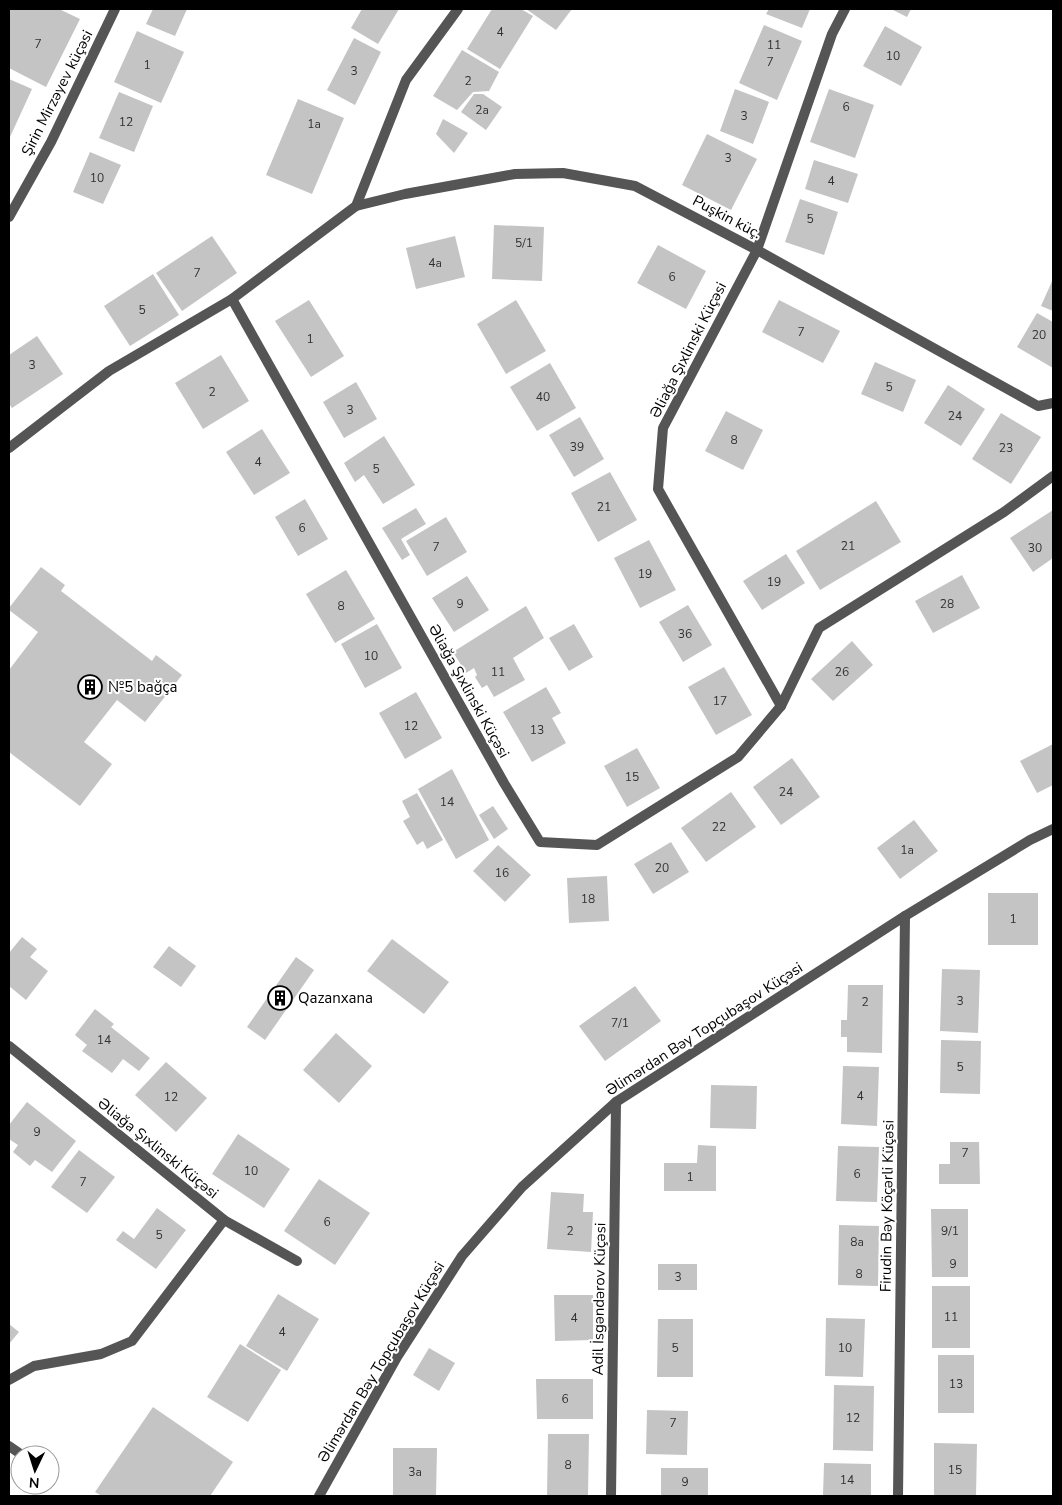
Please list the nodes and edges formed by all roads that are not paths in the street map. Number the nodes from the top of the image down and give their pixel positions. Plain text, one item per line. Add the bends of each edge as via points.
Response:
1 (116, 9) edge
2 (458, 9) edge
3 (845, 9) edge
4 (356, 206) junction
5 (9, 217) edge
6 (757, 250) junction
7 (232, 299) junction
8 (1053, 403) edge
9 (9, 448) edge
10 (1053, 476) edge
11 (782, 706) junction
12 (1053, 829) edge
13 (906, 916) junction
14 (9, 1046) edge
15 (616, 1102) junction
16 (224, 1220) junction
17 (297, 1260) dead end
18 (9, 1380) edge
19 (319, 1496) edge
20 (611, 1496) edge
21 (898, 1496) edge

1 - 5 street, Şirin Mirzəyev küçəsi via 51,142
2 - 4 street via 406,80
3 - 6 street, Əliağa Şıxlinski Küçəsi via 832,34
4 - 6 street, Puşkin küç. via 515,174 562,173 635,186
4 - 7 street
6 - 8 street, Puşkin küç. via 1038,406
6 - 11 street, Əliağa Şıxlinski Küçəsi via 664,428 658,489
7 - 9 street via 109,371
7 - 11 street, Əliağa Şıxlinski Küçəsi via 540,842 597,845 738,757
10 - 11 street, Əliağa Şıxlinski Küçəsi via 1004,512 818,628
12 - 13 street, Əlimərdan Bəy Topçubaşov Küçəsi
13 - 15 street, Əlimərdan Bəy Topçubaşov Küçəsi
13 - 21 street, Firudin Bəy Köçərli Küçəsi
14 - 16 street, Əliağa Şıxlinski Küçəsi
15 - 19 street, Əlimərdan Bəy Topçubaşov Küçəsi via 522,1187 462,1256 397,1357
15 - 20 street, Adil İsgəndərov Küçəsi
16 - 17 street, Əliağa Şıxlinski Küçəsi
16 - 18 street via 132,1341 101,1354 34,1366

